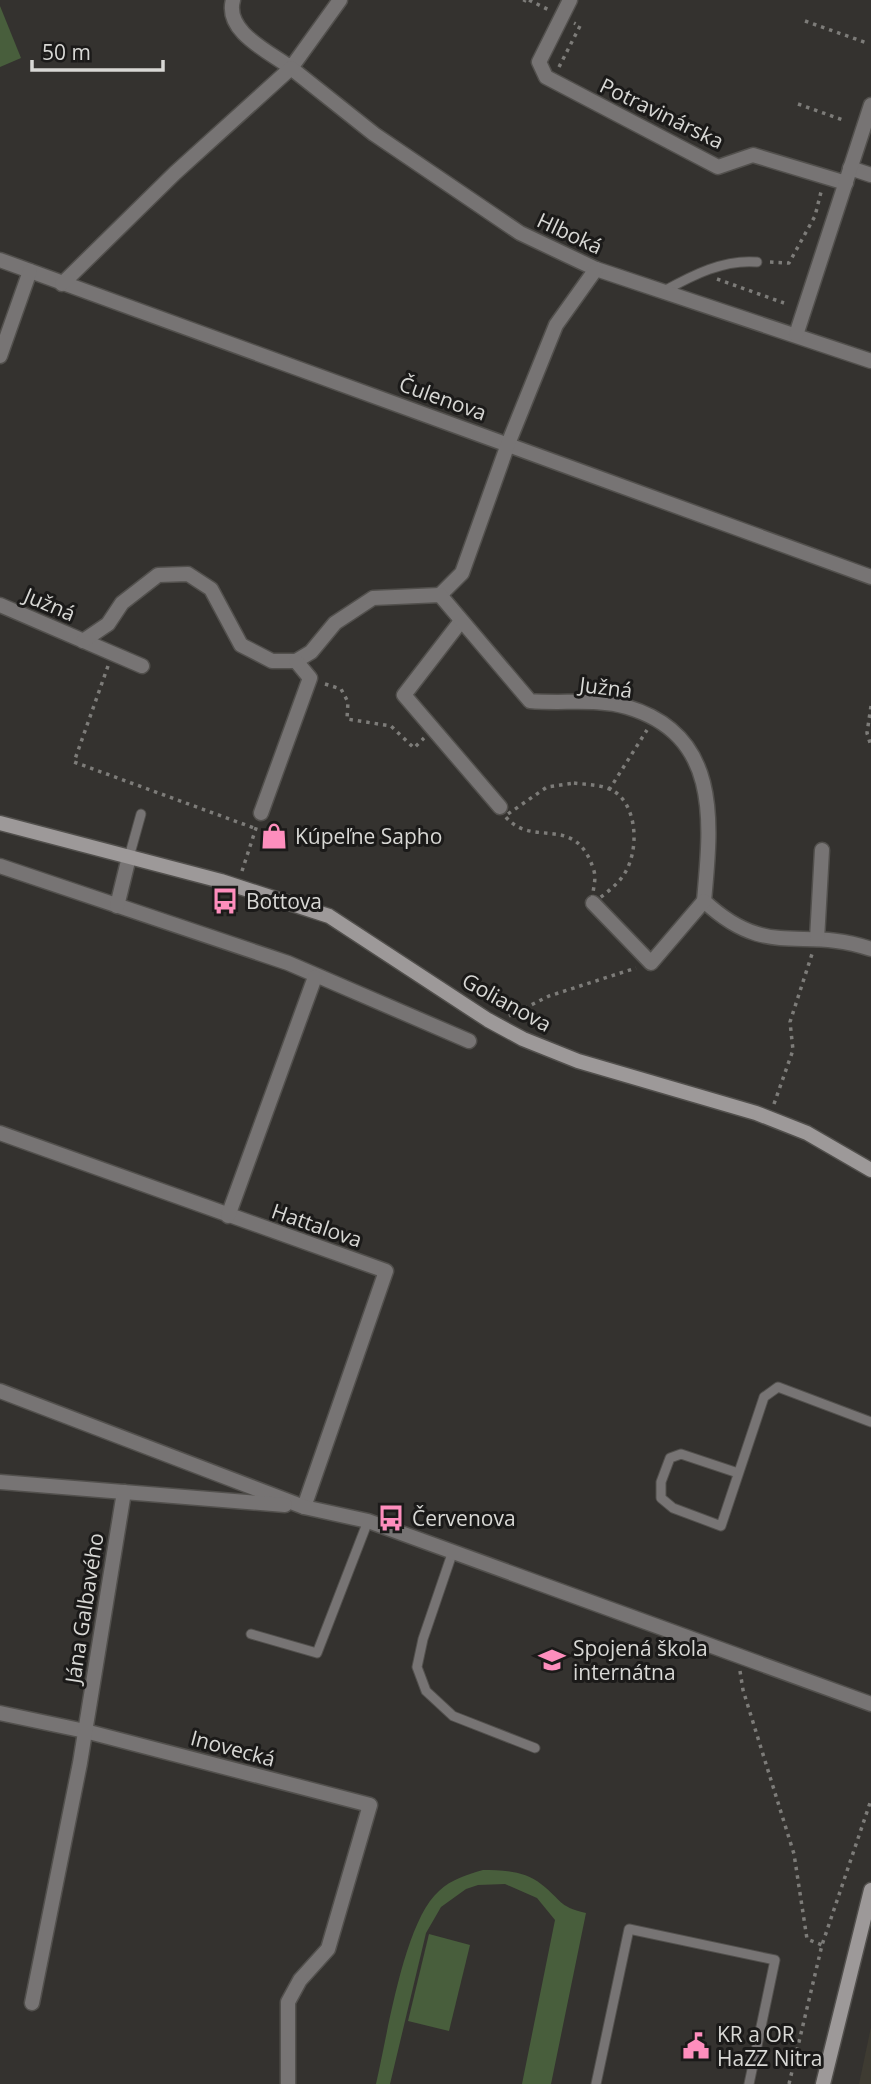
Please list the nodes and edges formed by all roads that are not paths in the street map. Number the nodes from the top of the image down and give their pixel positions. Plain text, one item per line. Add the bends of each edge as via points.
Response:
1 (233, 0) edge
2 (570, 0) edge
3 (342, 1) edge
4 (291, 68) junction
5 (871, 105) edge
6 (871, 175) edge
7 (848, 176) junction
8 (0, 260) edge
9 (757, 262) road end
10 (596, 269) junction
11 (30, 271) junction
12 (62, 284) junction
13 (663, 292) junction
14 (796, 335) junction
15 (0, 356) edge
16 (871, 361) edge
17 (508, 444) junction
18 (871, 577) edge
19 (440, 595) junction
20 (0, 605) edge
21 (461, 621) junction
22 (83, 641) junction
23 (296, 661) junction
24 (142, 666) dead end
25 (500, 807) dead end
26 (261, 813) road end
27 (141, 814) dead end
28 (0, 823) edge
29 (822, 850) dead end
30 (129, 857) junction
31 (0, 866) edge
32 (704, 901) junction
33 (593, 903) road end
34 (117, 906) junction
35 (817, 939) junction
36 (871, 949) edge
37 (315, 977) junction
38 (470, 1041) dead end
39 (0, 1133) edge
40 (871, 1170) edge
41 (228, 1216) junction
42 (0, 1391) edge
43 (871, 1423) edge
44 (738, 1473) junction
45 (0, 1482) edge
46 (124, 1492) junction
47 (304, 1507) junction
48 (368, 1521) junction
49 (453, 1551) junction
50 (251, 1634) dead end
51 (871, 1704) edge
52 (0, 1713) edge
53 (85, 1731) junction
54 (535, 1748) dead end
55 (871, 1890) edge
56 (32, 2003) dead end
57 (288, 2084) edge
58 (596, 2084) edge
59 (749, 2084) edge
60 (826, 2084) edge

1 - 4 street, Hlboká via 231,8 239,30
2 - 7 street, Potravinárska via 539,62 546,77 718,167 752,155 825,177
3 - 4 street
4 - 10 street, Hlboká via 374,134 520,233
4 - 12 street
5 - 7 street
6 - 7 street, Potravinárska
7 - 14 street
8 - 11 street, Čulenova
9 - 13 lane via 736,260
10 - 13 street, Hlboká
10 - 17 street via 556,325
11 - 12 street, Čulenova
11 - 15 street
12 - 17 street, Čulenova
13 - 14 street, Hlboká
14 - 16 street, Hlboká
17 - 18 street, Čulenova
17 - 19 street via 462,573
19 - 21 street, Južná
19 - 23 street via 373,598 335,623 311,652
20 - 22 street, Južná
21 - 25 street via 404,695
21 - 32 street, Južná via 530,701 589,701 627,707 653,718 687,747 704,775 711,825
22 - 23 street, Južná via 108,624 122,603 158,575 188,574 211,589 241,645 272,661
22 - 24 street, Južná
23 - 26 street via 310,678
27 - 30 lane
28 - 30 street, Golianova
29 - 35 street
30 - 34 street
30 - 40 street, Golianova via 330,916 523,1039 578,1062 756,1113 807,1133
31 - 34 street
32 - 33 street via 651,963
32 - 35 street via 726,922 753,935
34 - 37 street via 288,963
35 - 36 street
37 - 38 street
37 - 41 street
39 - 41 street, Hattalova
41 - 47 street, Hattalova via 386,1271
42 - 47 street
43 - 44 lane via 778,1387 770,1390
44 - 44 lane via 721,1526 673,1508 662,1498 661,1482 670,1458 681,1454
45 - 46 street
46 - 47 street
46 - 53 street, Jána Galbavého
47 - 48 street
48 - 49 street
48 - 50 lane via 317,1653
49 - 51 street
49 - 54 lane via 417,1667 426,1691 453,1716
52 - 53 street, Inovecká
53 - 56 street
53 - 57 street, Inovecká via 370,1805 328,1949 300,1980 288,2002
55 - 60 street
58 - 59 lane via 629,1928 775,1960

